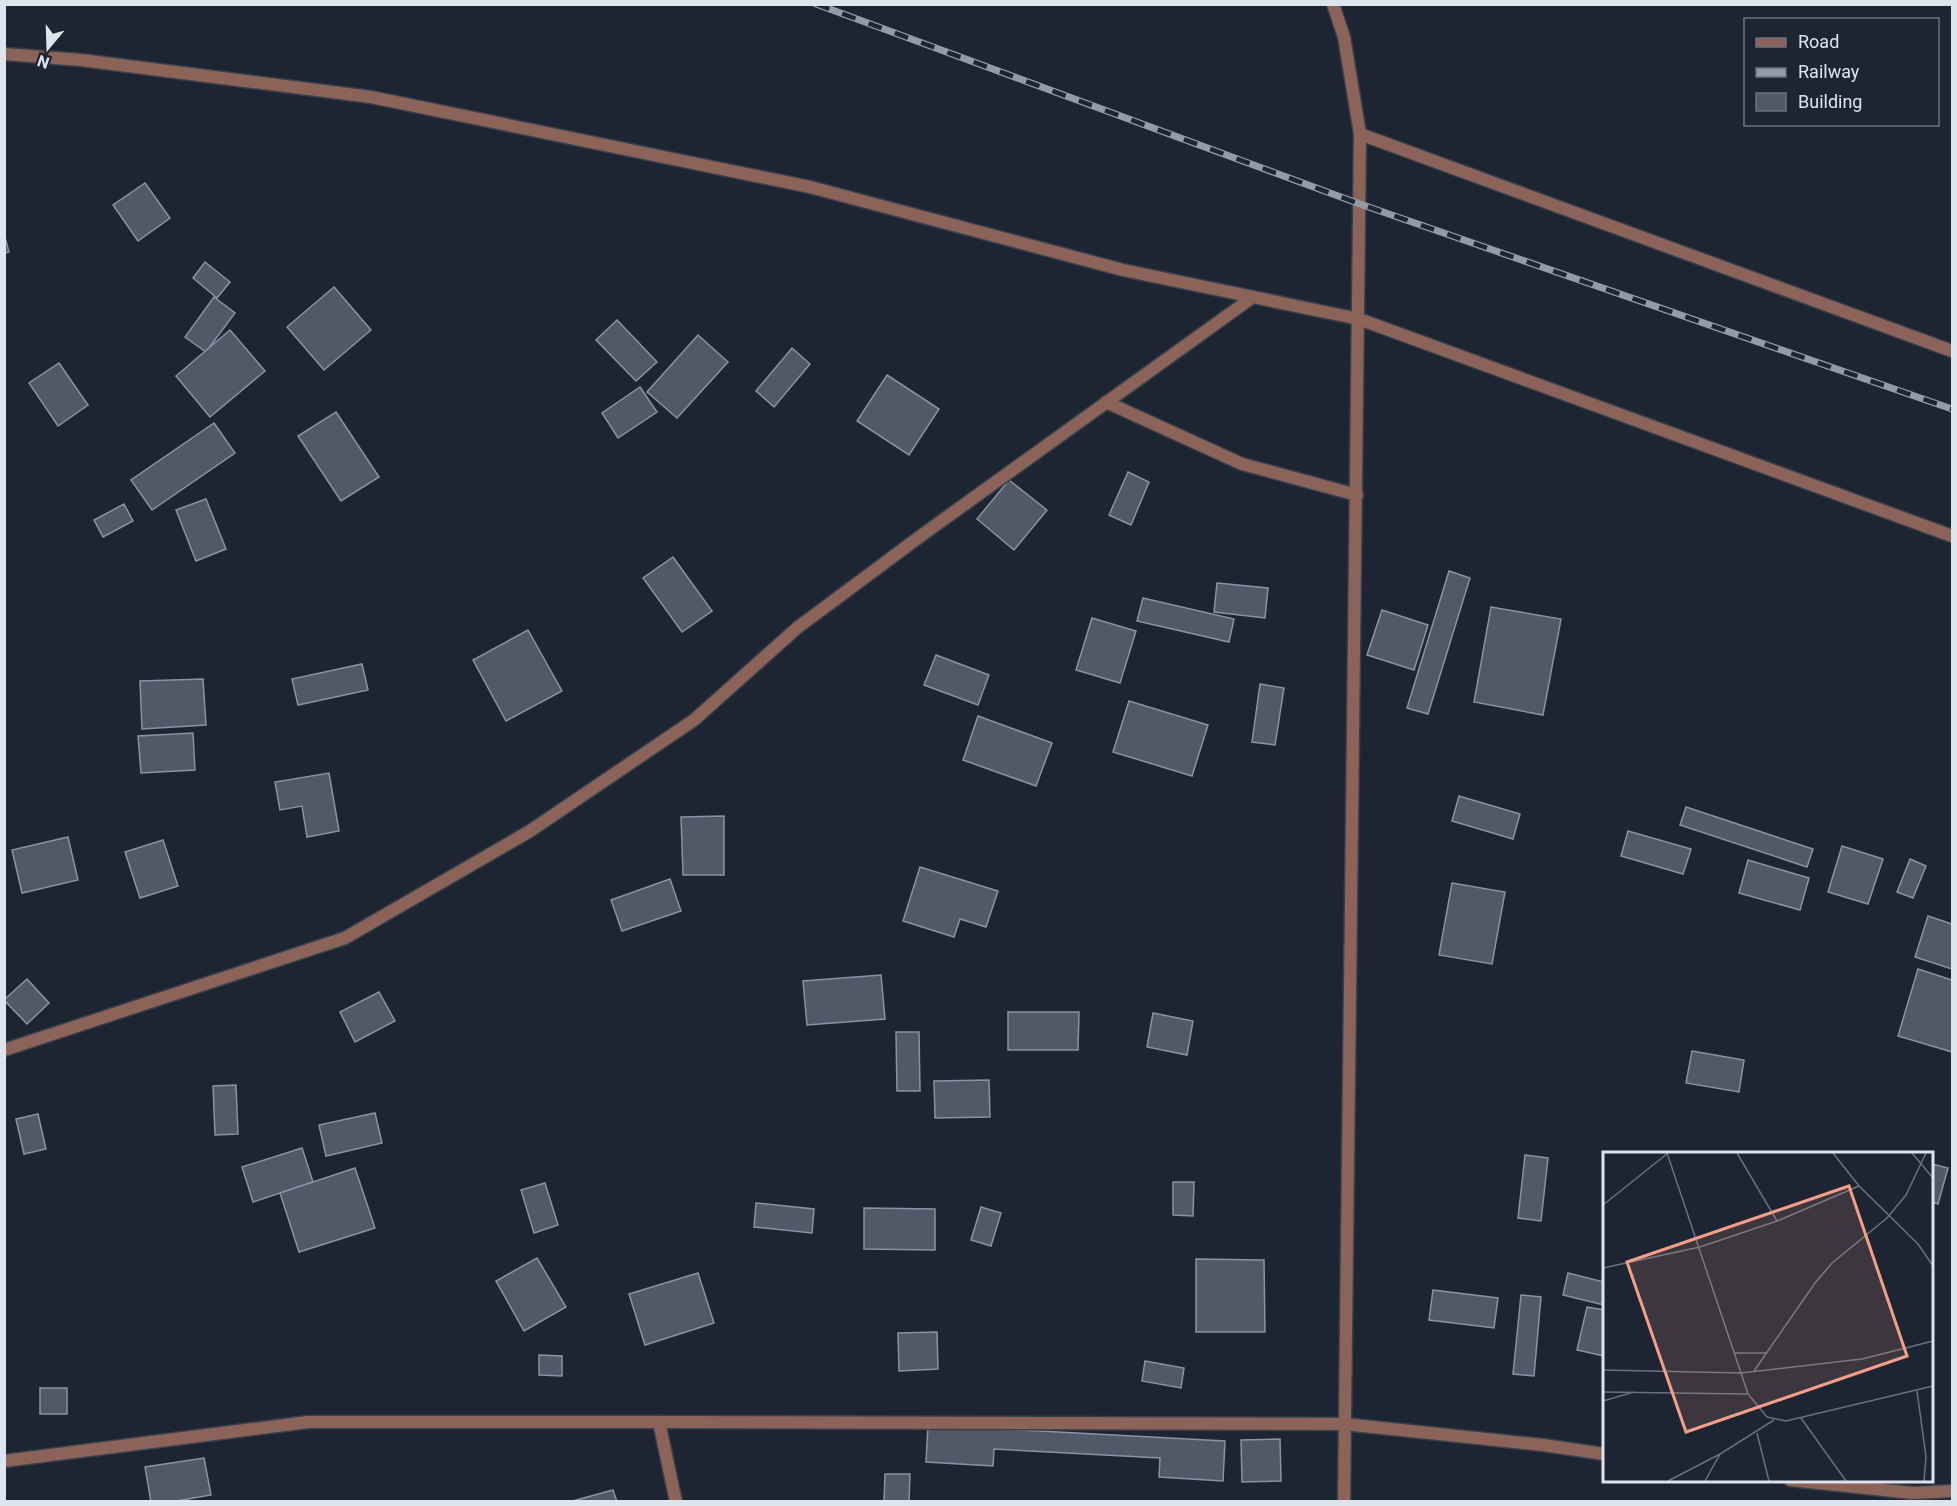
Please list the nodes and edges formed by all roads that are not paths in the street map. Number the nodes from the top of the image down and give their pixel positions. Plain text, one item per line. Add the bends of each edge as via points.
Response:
1 (1333, 4) edge
2 (4, 54) edge
3 (1360, 134) junction
4 (1254, 297) junction
5 (1359, 319) junction
6 (1953, 351) edge
7 (1106, 402) junction
8 (1357, 495) junction
9 (1953, 536) edge
10 (4, 1050) edge
11 (659, 1422) junction
12 (1344, 1424) junction
13 (1603, 1454) edge
14 (4, 1461) edge
15 (1809, 1482) edge
16 (1953, 1491) edge
17 (676, 1502) edge
18 (1344, 1502) edge

1 - 3 street via 1344,37
2 - 4 street via 81,60 370,97 810,187 1123,270
3 - 5 street
3 - 6 street
4 - 5 street
4 - 7 street
5 - 8 street
5 - 9 street
7 - 8 street via 1242,464
7 - 10 street via 797,628 694,720 530,831 345,938
8 - 12 street
11 - 12 street
11 - 14 street via 309,1422
11 - 17 street
12 - 13 street
12 - 18 street
15 - 16 street via 1913,1493

